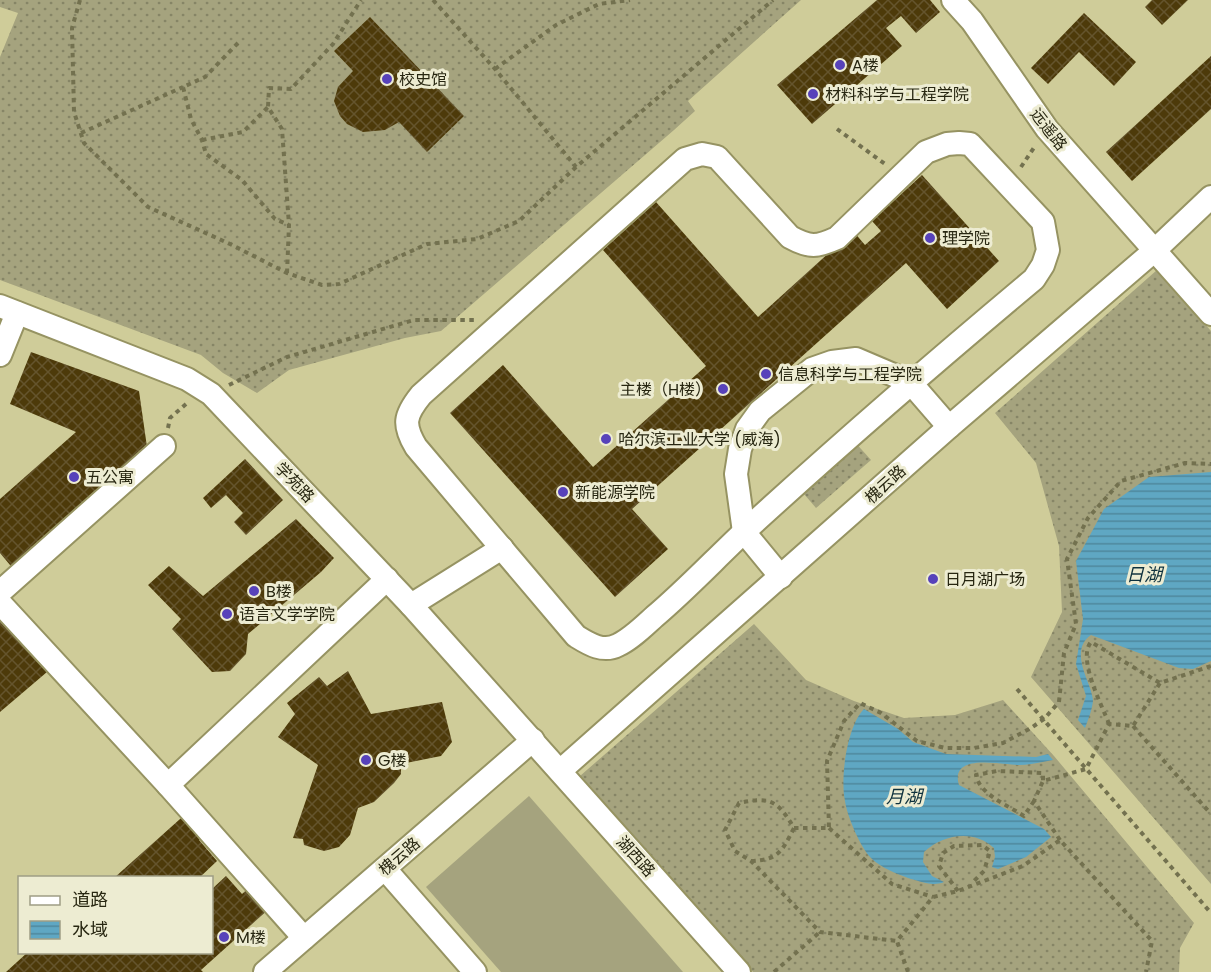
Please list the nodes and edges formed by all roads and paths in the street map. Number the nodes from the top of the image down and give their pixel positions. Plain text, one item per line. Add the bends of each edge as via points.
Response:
1 (80, 0) edge
2 (361, 0) edge
3 (433, 0) edge
4 (630, 0) edge
5 (773, 0) edge
6 (953, 0) edge
7 (600, 2) edge
8 (238, 43) dead end
9 (495, 69) junction
10 (183, 87) junction
11 (268, 107) junction
12 (837, 129) dead end
13 (1047, 129) junction
14 (81, 133) junction
15 (202, 140) junction
16 (576, 167) junction
17 (902, 176) junction
18 (1009, 186) junction
19 (1211, 197) edge
20 (289, 225) junction
21 (1154, 250) junction
22 (287, 273) junction
23 (9, 309) edge
24 (1211, 314) edge
25 (505, 320) junction
26 (0, 355) edge
27 (910, 382) junction
28 (211, 394) junction
29 (950, 427) junction
30 (164, 446) joint
31 (1211, 464) edge
32 (744, 531) junction
33 (502, 548) junction
34 (781, 577) junction
35 (387, 579) junction
36 (0, 592) edge
37 (0, 603) edge
38 (411, 605) junction
39 (1211, 666) edge
40 (1160, 683) junction
41 (1017, 688) dead end
42 (1044, 719) junction
43 (1109, 724) junction
44 (1133, 726) junction
45 (533, 740) junction
46 (1086, 769) junction
47 (560, 771) junction
48 (1042, 781) junction
49 (168, 785) junction
50 (1034, 801) junction
51 (1211, 814) edge
52 (794, 828) junction
53 (829, 828) junction
54 (1060, 840) junction
55 (751, 861) junction
56 (385, 868) junction
57 (970, 885) junction
58 (958, 891) junction
59 (933, 897) junction
60 (1211, 914) edge
61 (820, 932) junction
62 (303, 938) junction
63 (897, 941) junction
64 (265, 972) edge
65 (475, 972) edge
66 (739, 972) edge
67 (774, 972) edge
68 (908, 972) edge
69 (1146, 972) edge

1 - 14 path via 72,28 74,112
2 - 11 path via 333,45 291,89 269,88
3 - 9 path
4 - 7 path
5 - 16 path
6 - 13 lane, 远遥路
7 - 9 path via 556,25
8 - 10 path via 205,77
9 - 16 path
10 - 14 path
10 - 15 path via 191,119
11 - 15 path via 243,132
11 - 20 path via 282,129
12 - 17 path
13 - 18 path
13 - 21 lane, 远遥路
14 - 22 path via 84,143 148,207
15 - 20 path via 206,154 242,180 275,219
16 - 22 path via 519,221 477,239 427,244 339,284 322,285
17 - 18 lane via 926,152 947,144 970,144
17 - 25 lane via 837,237 820,245 804,245 790,237 717,157 702,154 685,159
18 - 27 lane via 1043,222 1048,249 1043,265 1034,279
19 - 21 lane, 槐云路
20 - 22 path
21 - 24 lane, 远遥路
21 - 29 lane, 槐云路
23 - 26 lane
23 - 28 lane, 学苑路 via 187,380
25 - 28 path via 414,321 287,357
25 - 33 lane via 420,395 406,422 416,447
27 - 29 lane
27 - 32 lane
27 - 32 lane via 856,359 832,362 812,369 760,411 747,429 736,474
28 - 30 path via 184,404 170,418
28 - 35 lane, 学苑路
29 - 34 lane, 槐云路
30 - 36 lane
31 - 42 path via 1185,463 1120,481 1088,518 1067,559 1076,624 1064,653 1059,702
32 - 33 lane via 680,594 632,635 606,649 576,636
32 - 34 lane
33 - 38 lane
34 - 47 lane, 槐云路
35 - 38 lane, 学苑路
35 - 49 lane
37 - 49 lane
38 - 45 lane, 学苑路
39 - 40 path
40 - 43 path via 1091,642 1087,646 1087,667
40 - 44 path
41 - 42 path
42 - 46 path
42 - 53 path via 1002,743 945,748 917,741 881,713 860,703 844,721 827,761
43 - 44 path
43 - 46 path
44 - 51 path
45 - 47 lane, 湖西路
45 - 56 lane, 槐云路
46 - 48 path
46 - 60 path
47 - 66 lane, 湖西路
48 - 50 path
48 - 50 path via 1043,773 997,771 976,775 984,790 1024,816
49 - 62 lane
50 - 54 path
52 - 53 path
52 - 55 path via 781,853
52 - 55 path via 783,809 761,798 739,803 725,830 735,851
53 - 59 path via 892,884
54 - 57 path via 1023,866
54 - 69 path via 1152,942
55 - 61 path
56 - 62 lane, 槐云路
56 - 65 lane
57 - 58 path
57 - 58 path via 984,871 990,851 982,845 954,846 943,853 939,866
58 - 59 path
59 - 63 path
61 - 63 path
61 - 67 path
62 - 64 lane, 槐云路
63 - 68 path

